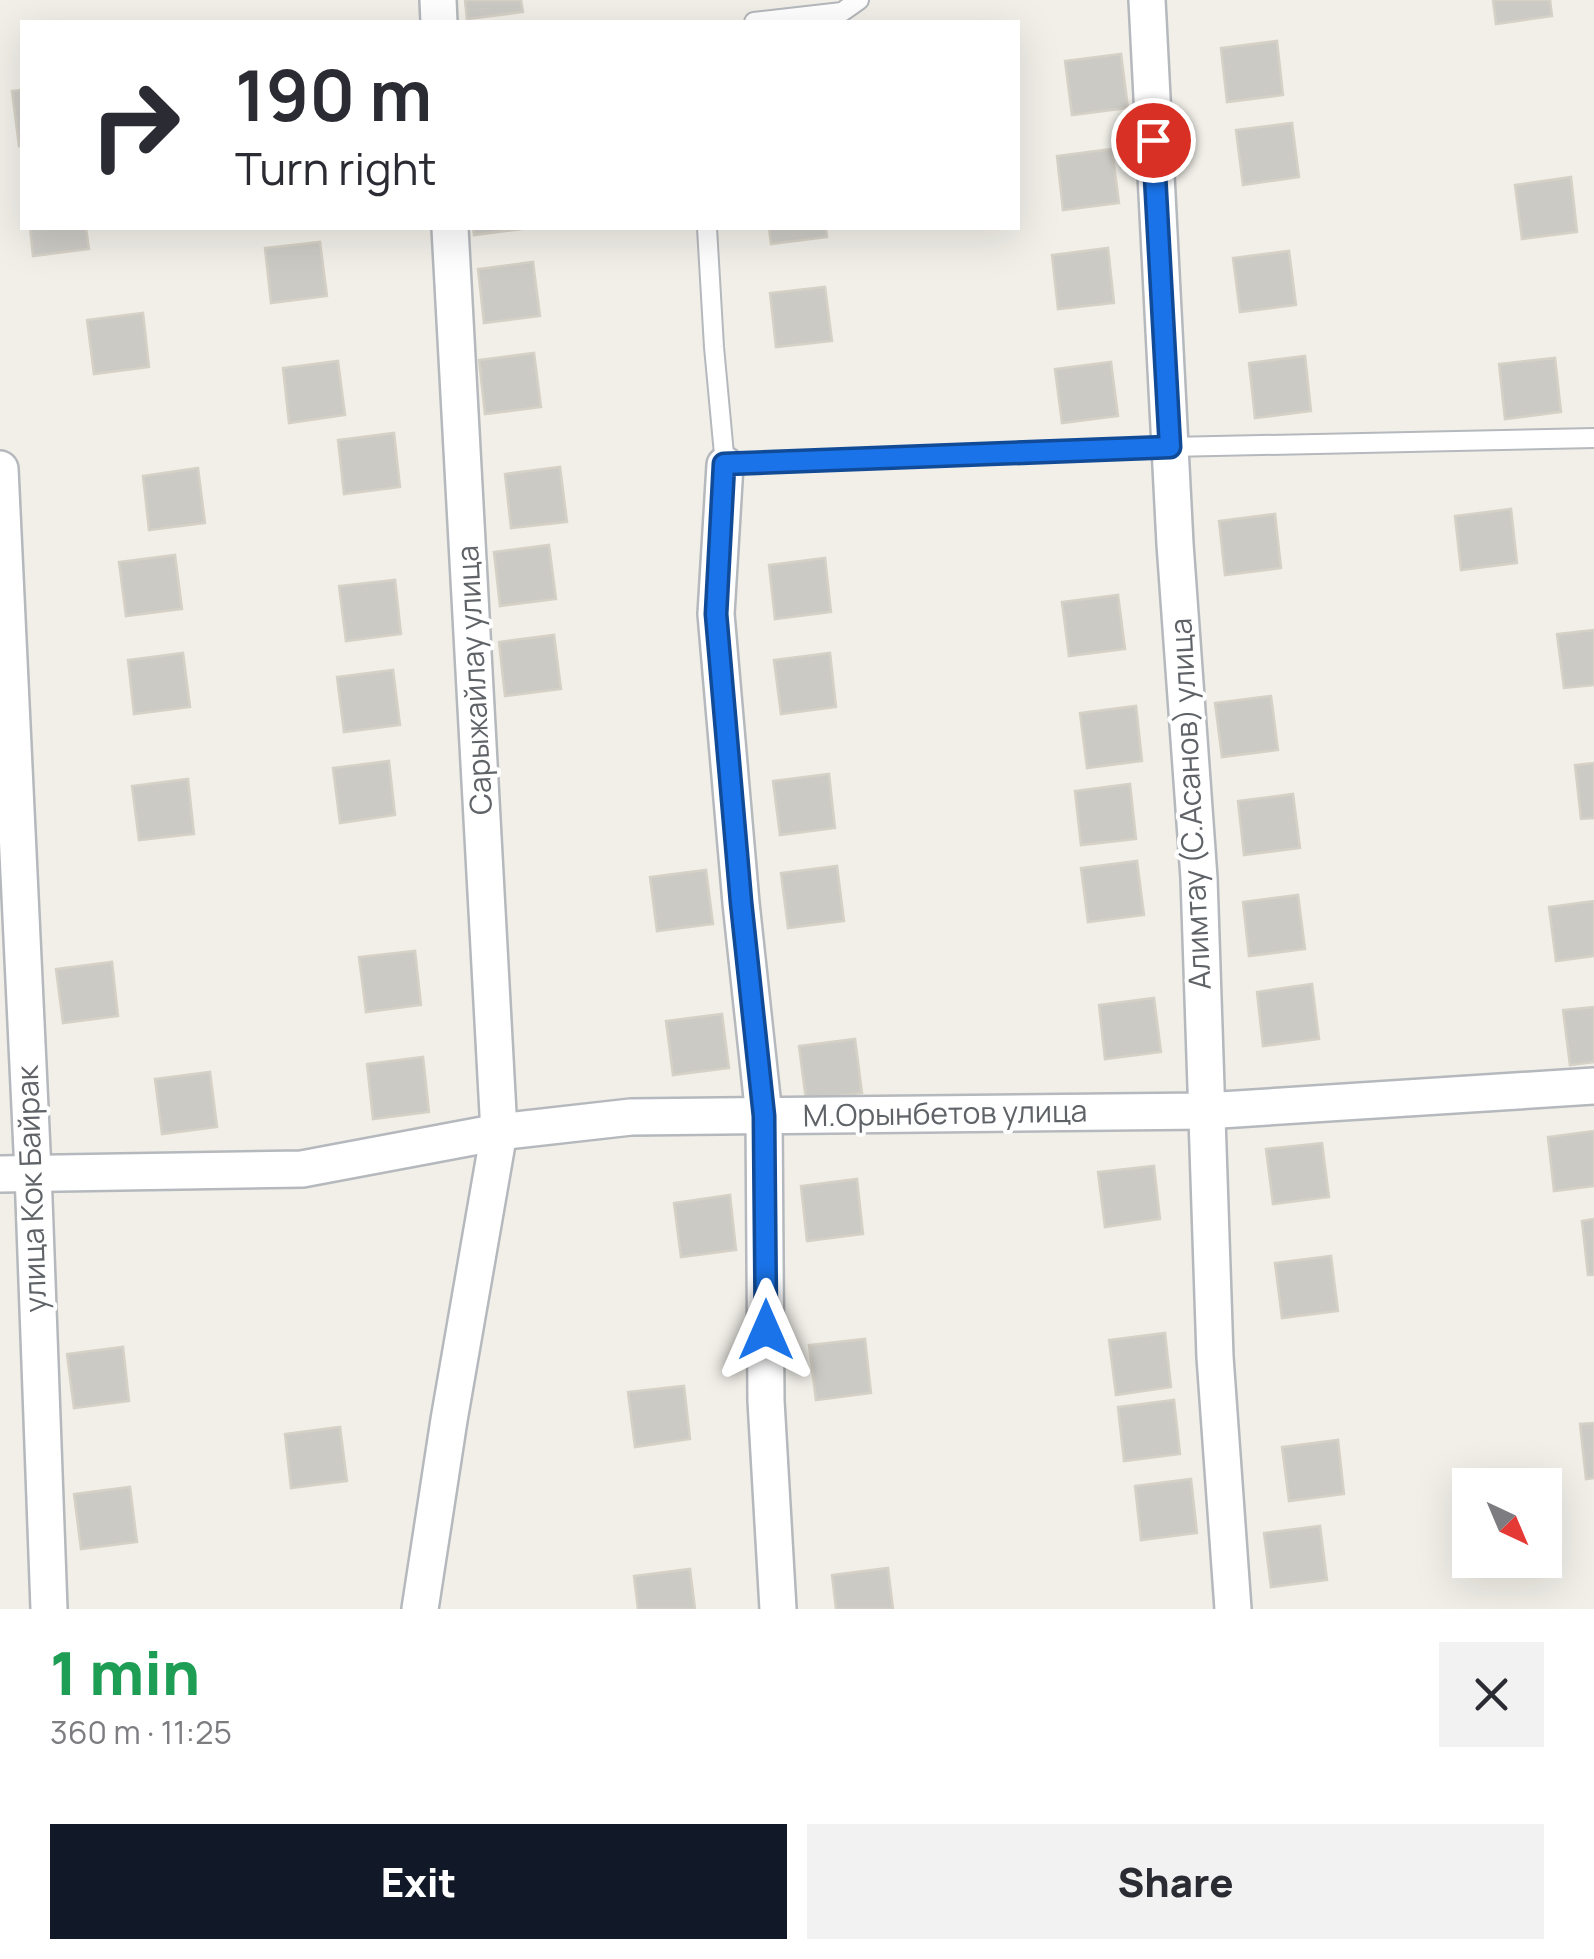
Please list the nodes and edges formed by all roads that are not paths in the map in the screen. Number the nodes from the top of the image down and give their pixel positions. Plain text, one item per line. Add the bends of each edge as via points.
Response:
1 (859, 0) edge
2 (1146, 0) edge
3 (772, 20) edge
4 (450, 230) edge
5 (707, 230) edge
6 (1594, 438) edge
7 (1170, 447) junction
8 (724, 464) junction
9 (0, 469) edge
10 (1594, 1086) edge
11 (1206, 1111) junction
12 (764, 1116) junction
13 (500, 1132) junction
14 (16, 1173) edge
15 (49, 1609) edge
16 (420, 1609) edge
17 (778, 1609) edge
18 (1233, 1609) edge

1 - 3 lane via 842,12
2 - 7 street, Алимтау (С.Асанов) улица
4 - 13 street, Сарыжайлау улица
5 - 8 lane
6 - 7 lane
7 - 8 lane
7 - 11 street, Алимтау (С.Асанов) улица via 1199,878
8 - 12 street via 716,614
9 - 14 street, улица Кок Байрак
10 - 11 street, М.Орынбетов улица
11 - 12 street, М.Орынбетов улица
11 - 18 street, Алимтау (С.Асанов) улица
12 - 13 street, М.Орынбетов улица via 631,1117
12 - 17 street via 766,1401
13 - 14 street, М.Орынбетов улица via 302,1168
13 - 16 street, Сарыжайлау улица
14 - 15 street, улица Кок Байрак

